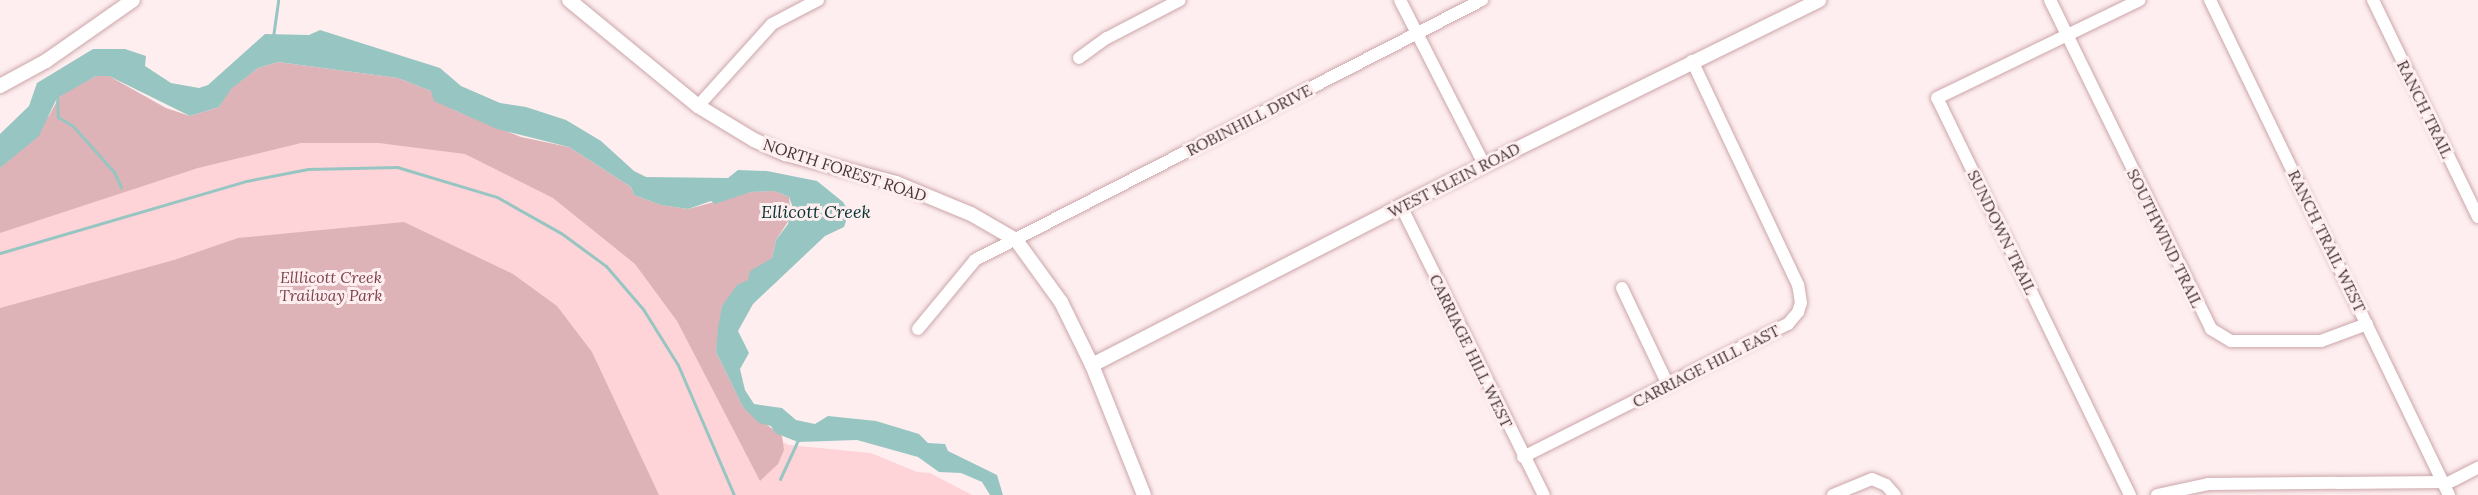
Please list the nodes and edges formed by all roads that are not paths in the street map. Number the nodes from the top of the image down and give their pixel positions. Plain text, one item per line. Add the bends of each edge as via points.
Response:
1 (133, 0) edge
2 (569, 0) edge
3 (818, 0) edge
4 (1180, 0) edge
5 (1400, 0) edge
6 (1482, 0) edge
7 (1819, 0) edge
8 (2050, 0) edge
9 (2140, 0) edge
10 (2210, 0) edge
11 (2373, 0) edge
12 (1417, 34) junction
13 (2067, 35) junction
14 (1079, 58) dead end
15 (1692, 61) junction
16 (0, 86) edge
17 (698, 106) junction
18 (1484, 164) junction
19 (1401, 206) junction
20 (2478, 217) edge
21 (1016, 240) junction
22 (1622, 288) dead end
23 (2367, 324) junction
24 (918, 330) dead end
25 (1092, 365) junction
26 (1668, 385) junction
27 (1523, 457) junction
28 (2478, 468) edge
29 (2446, 488) edge
30 (1836, 494) edge
31 (1144, 495) edge
32 (1544, 495) edge
33 (1895, 495) edge
34 (2130, 495) edge
35 (2157, 495) edge

1 - 16 street via 46,61
2 - 17 street, NORTH FOREST ROAD
3 - 17 street via 772,24
4 - 14 street via 1107,38
5 - 12 street
6 - 12 street, ROBINHILL DRIVE
7 - 15 street, WEST KLEIN ROAD
8 - 13 street, SOUTHWIND TRAIL
9 - 13 street
10 - 23 street, RANCH TRAIL WEST
11 - 20 street, RANCH TRAIL
12 - 18 street
12 - 21 street, ROBINHILL DRIVE
13 - 23 street, SOUTHWIND TRAIL via 2204,319 2217,335 2231,341 2321,341
13 - 34 street, SUNDOWN TRAIL via 1937,98
15 - 18 street, WEST KLEIN ROAD
15 - 26 street, CARRIAGE HILL EAST via 1798,285 1801,303 1788,324
17 - 21 street, NORTH FOREST ROAD via 754,140 786,154 896,183 971,214
18 - 19 street, WEST KLEIN ROAD
19 - 25 street, WEST KLEIN ROAD
19 - 27 street, CARRIAGE HILL WEST
21 - 24 street, ROBINHILL DRIVE via 975,260
21 - 25 street, NORTH FOREST ROAD via 1061,302
22 - 26 street
23 - 29 street, RANCH TRAIL WEST
25 - 31 street, NORTH FOREST ROAD
26 - 27 street, CARRIAGE HILL EAST
27 - 32 street, CARRIAGE HILL WEST
28 - 29 street
29 - 35 street via 2208,484
30 - 33 street via 1872,479

